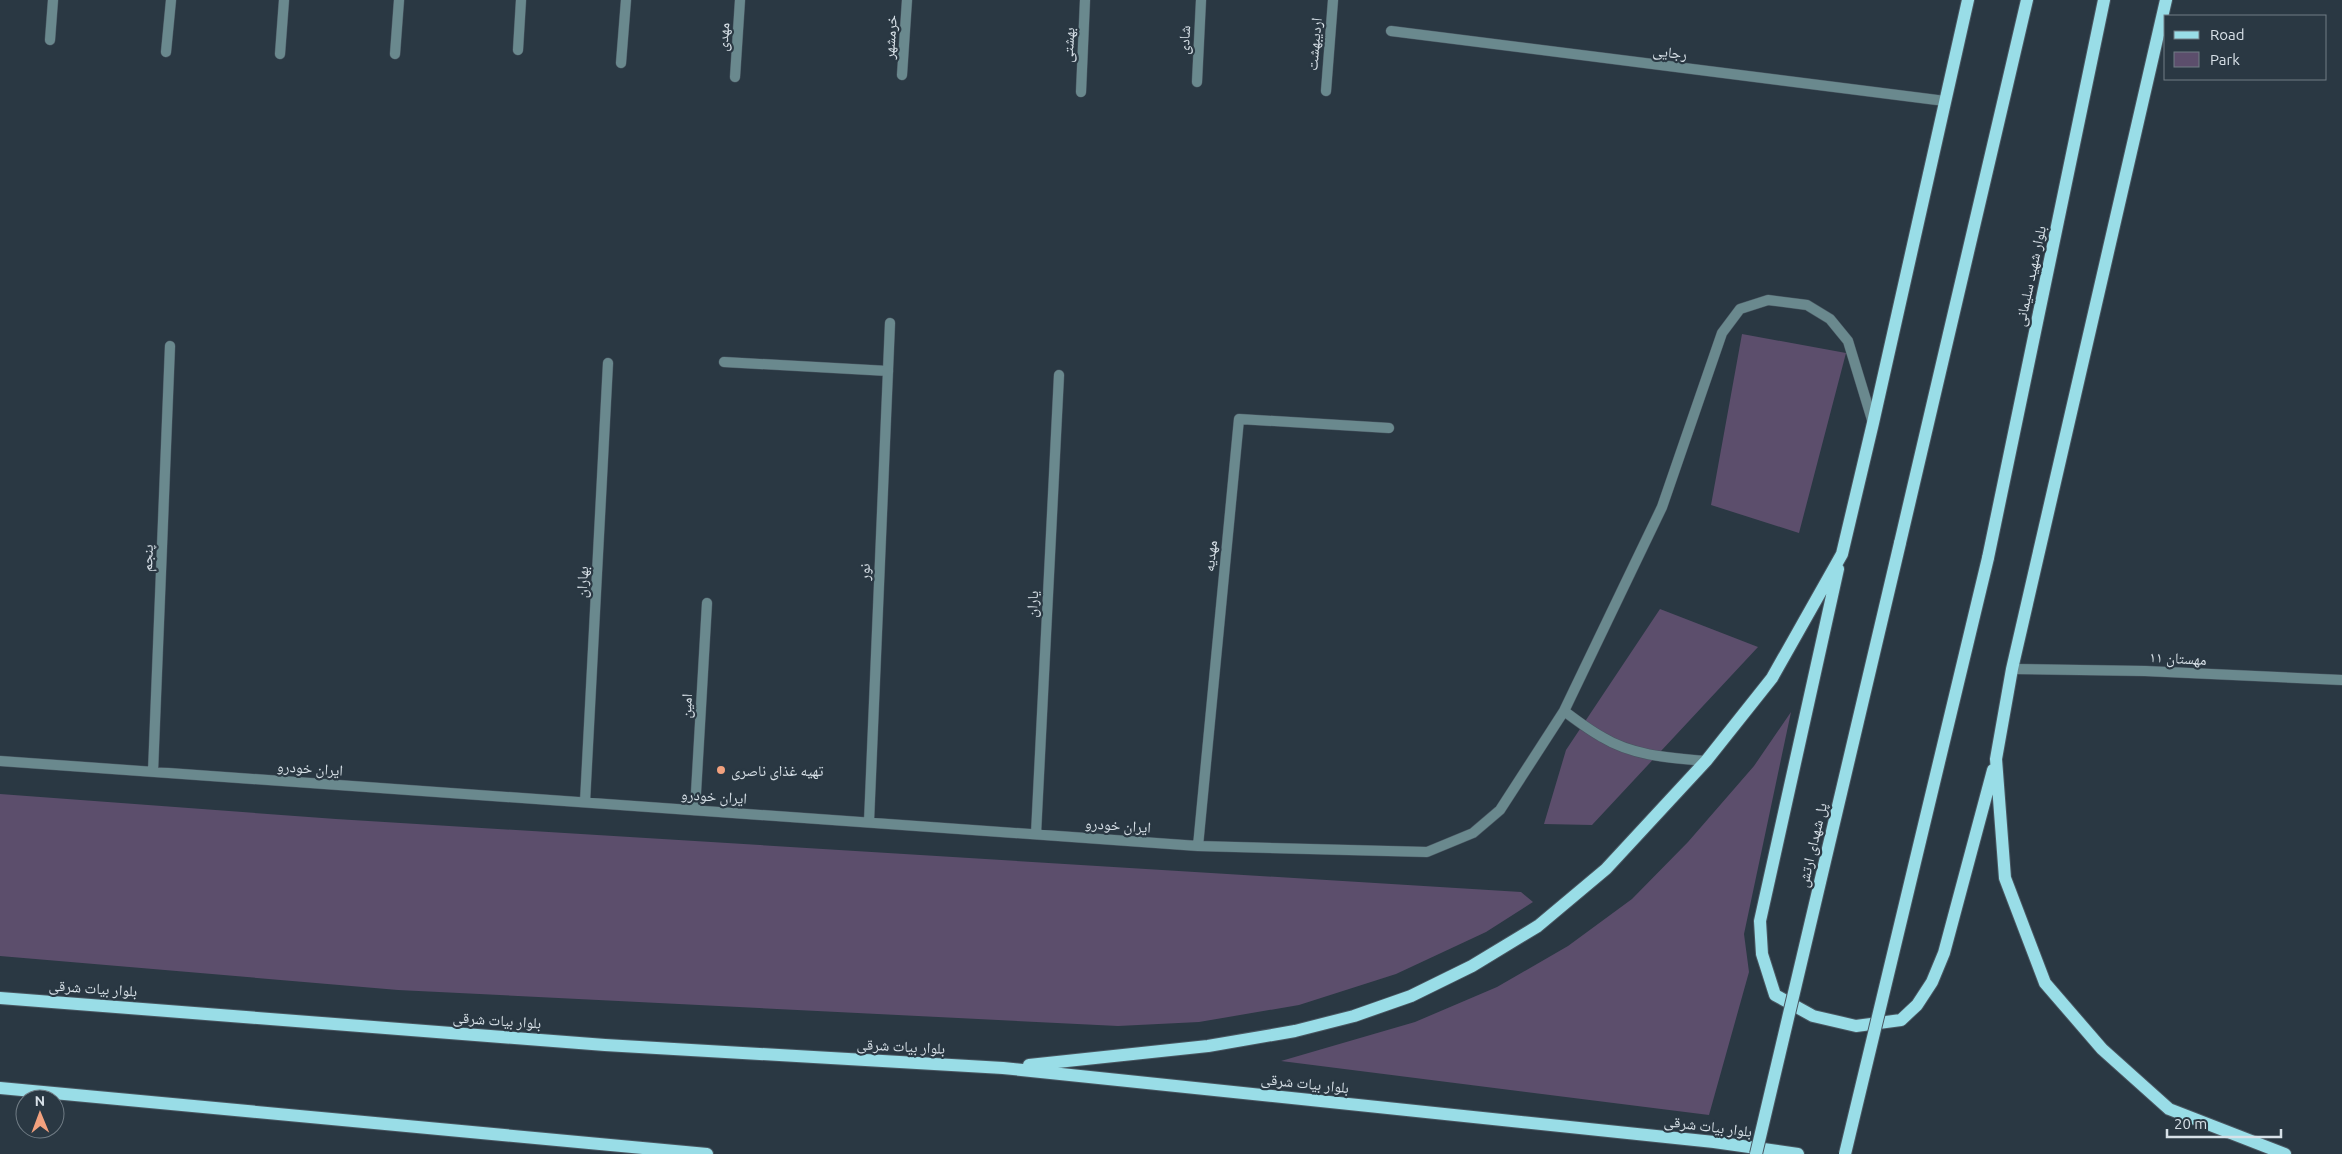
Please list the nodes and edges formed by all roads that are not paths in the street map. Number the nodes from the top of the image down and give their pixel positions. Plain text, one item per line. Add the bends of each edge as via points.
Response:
1 (53, 0) edge
2 (171, 0) edge
3 (284, 0) edge
4 (399, 0) edge
5 (522, 0) edge
6 (626, 0) edge
7 (740, 0) edge
8 (907, 0) edge
9 (1085, 0) edge
10 (1201, 0) edge
11 (1333, 0) edge
12 (1968, 0) edge
13 (2027, 0) edge
14 (2104, 0) edge
15 (2166, 0) edge
16 (1391, 31) dead end
17 (50, 40) dead end
18 (518, 50) dead end
19 (166, 52) dead end
20 (280, 54) dead end
21 (395, 54) dead end
22 (621, 63) dead end
23 (902, 75) dead end
24 (735, 77) dead end
25 (1197, 82) dead end
26 (1326, 91) dead end
27 (1081, 92) dead end
28 (1945, 101) junction
29 (890, 323) dead end
30 (170, 346) dead end
31 (724, 362) dead end
32 (608, 363) dead end
33 (888, 371) junction
34 (1059, 375) dead end
35 (1873, 423) junction
36 (1389, 428) dead end
37 (1842, 554) junction
38 (707, 603) dead end
39 (2012, 668) junction
40 (2342, 680) edge
41 (1564, 711) junction
42 (1996, 759) junction
43 (0, 761) edge
44 (1706, 761) junction
45 (153, 772) junction
46 (585, 802) junction
47 (695, 810) junction
48 (869, 822) junction
49 (1036, 834) junction
50 (1198, 846) junction
51 (0, 998) edge
52 (1003, 1068) junction
53 (0, 1088) edge
54 (707, 1154) edge
55 (1756, 1154) edge
56 (1798, 1154) edge
57 (1845, 1154) edge
58 (2285, 1154) edge

1 - 17 street
2 - 19 street
3 - 20 street
4 - 21 street
5 - 18 street
6 - 22 street
7 - 24 street, مهدی
8 - 23 street, خرمشهر
9 - 27 street, بهشتی
10 - 25 street, شادی
11 - 26 street, اردیبهشت
12 - 28 main road
13 - 55 main road, پل شهدای ارتش, bridge
14 - 57 main road, بلوار شهید سلیمانی, bridge via 1988,558
15 - 39 main road
16 - 28 street, رجایی
28 - 35 main road
29 - 33 street, نور
30 - 45 street, پنجم
31 - 33 street
32 - 46 street, بهاران
33 - 48 street, نور
34 - 49 street, یاران
35 - 37 main road
35 - 41 street via 1848,341 1830,320 1807,305 1768,300 1740,309 1722,333 1662,507
36 - 50 street, مهدیه via 1239,419
37 - 42 main road via 1760,921 1762,954 1775,994 1813,1016 1856,1026 1901,1020 1917,1005 1932,982 1944,953
37 - 44 main road via 1772,678
38 - 47 street, امین
39 - 40 street, مهستان ۱۱
39 - 42 main road
41 - 44 street via 1602,738 1627,749 1664,758
41 - 50 street, ایران خودرو via 1500,810 1473,832 1427,852
42 - 58 main road via 2005,878 2045,984 2102,1049 2170,1109
43 - 45 street, ایران خودرو
44 - 52 main road via 1606,869 1538,926 1472,966 1410,996 1354,1016 1295,1031 1208,1046
45 - 46 street, ایران خودرو
46 - 47 street, ایران خودرو
47 - 48 street, ایران خودرو
48 - 49 street, ایران خودرو
49 - 50 street, ایران خودرو
51 - 52 main road, بلوار بیات شرقی via 605,1045
52 - 56 main road, بلوار بیات شرقی via 1714,1142
53 - 54 main road

